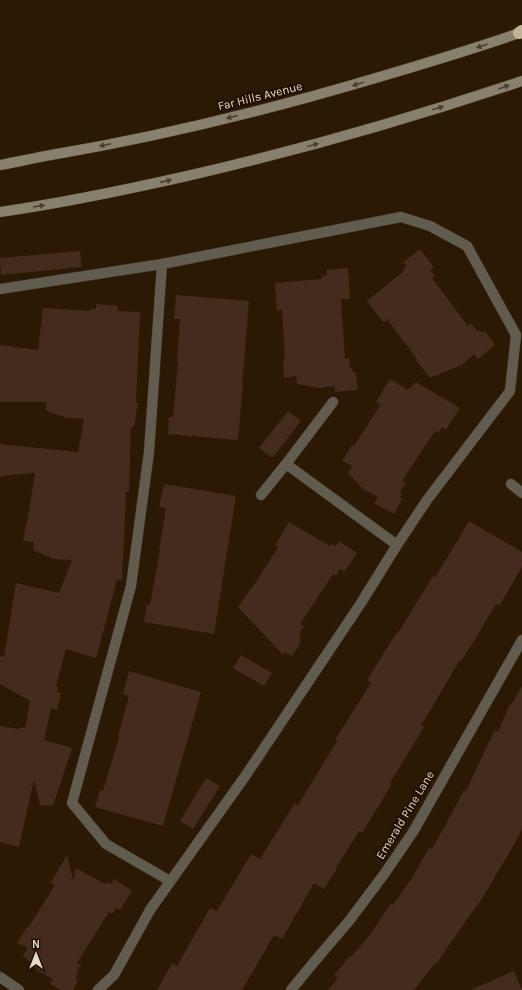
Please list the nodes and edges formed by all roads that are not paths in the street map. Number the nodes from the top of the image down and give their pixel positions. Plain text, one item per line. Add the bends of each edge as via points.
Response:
1 (521, 32) edge
2 (522, 81) edge
3 (0, 165) edge
4 (0, 212) edge
5 (162, 264) junction
6 (0, 289) edge
7 (333, 402) dead end
8 (286, 464) junction
9 (511, 484) dead end
10 (522, 493) edge
11 (261, 495) dead end
12 (397, 544) junction
13 (522, 640) edge
14 (170, 881) junction
15 (0, 977) edge
16 (19, 990) edge
17 (98, 990) edge
18 (291, 990) edge

1 -> 3 main road, Far Hills Avenue via 441,59 282,105 134,140
4 -> 2 main road via 123,190 248,162 389,124
5 - 6 street
5 - 12 street via 401,217 430,226 467,246 516,335 510,391 427,500
5 - 14 street via 149,452 132,586 72,803 106,844
7 - 8 street
8 - 11 street
8 - 12 street
9 - 10 street
12 - 14 street via 361,603 246,775
13 - 18 street, Emerald Pine Lane via 413,832 349,921
14 - 17 street via 150,910 114,975
15 - 16 street

